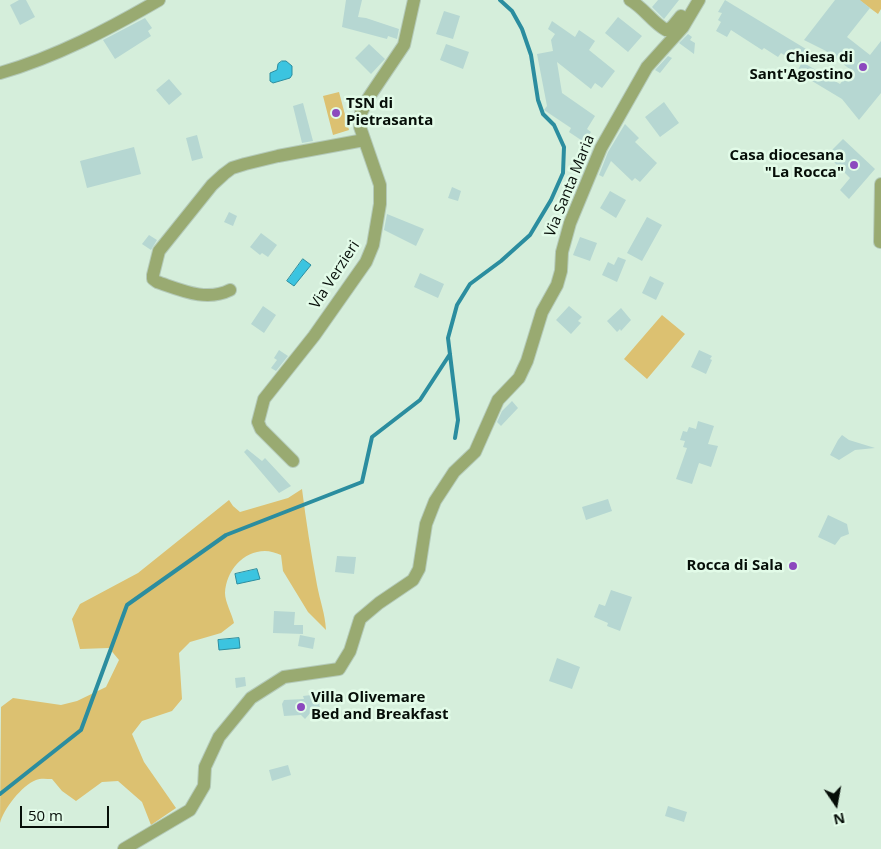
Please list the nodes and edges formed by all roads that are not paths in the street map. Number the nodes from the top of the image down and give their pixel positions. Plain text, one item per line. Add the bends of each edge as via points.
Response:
1 (159, 0) edge
2 (414, 0) edge
3 (630, 0) edge
4 (697, 4) edge
5 (0, 73) edge
6 (364, 140) junction
7 (881, 184) edge
8 (881, 242) edge
9 (230, 290) dead end
10 (292, 461) dead end
11 (124, 849) edge

1 - 5 street via 62,50
2 - 6 street, Via Verzieri via 404,45 361,113 360,127
3 - 4 street via 666,30
4 - 11 street, Via Santa Maria via 683,27 647,67 601,148 570,223 557,285 542,312 527,361 519,378 498,400 475,452 454,472 435,501 426,524 419,569 413,580 360,618 350,651 339,670 284,676 251,698 218,737 205,767 204,786 190,810
6 - 9 street via 245,164 232,168 212,185 159,251 153,279 198,295 210,296
6 - 10 street, Via Verzieri via 380,185 373,246 366,262 314,336 264,399 258,422
7 - 8 street

